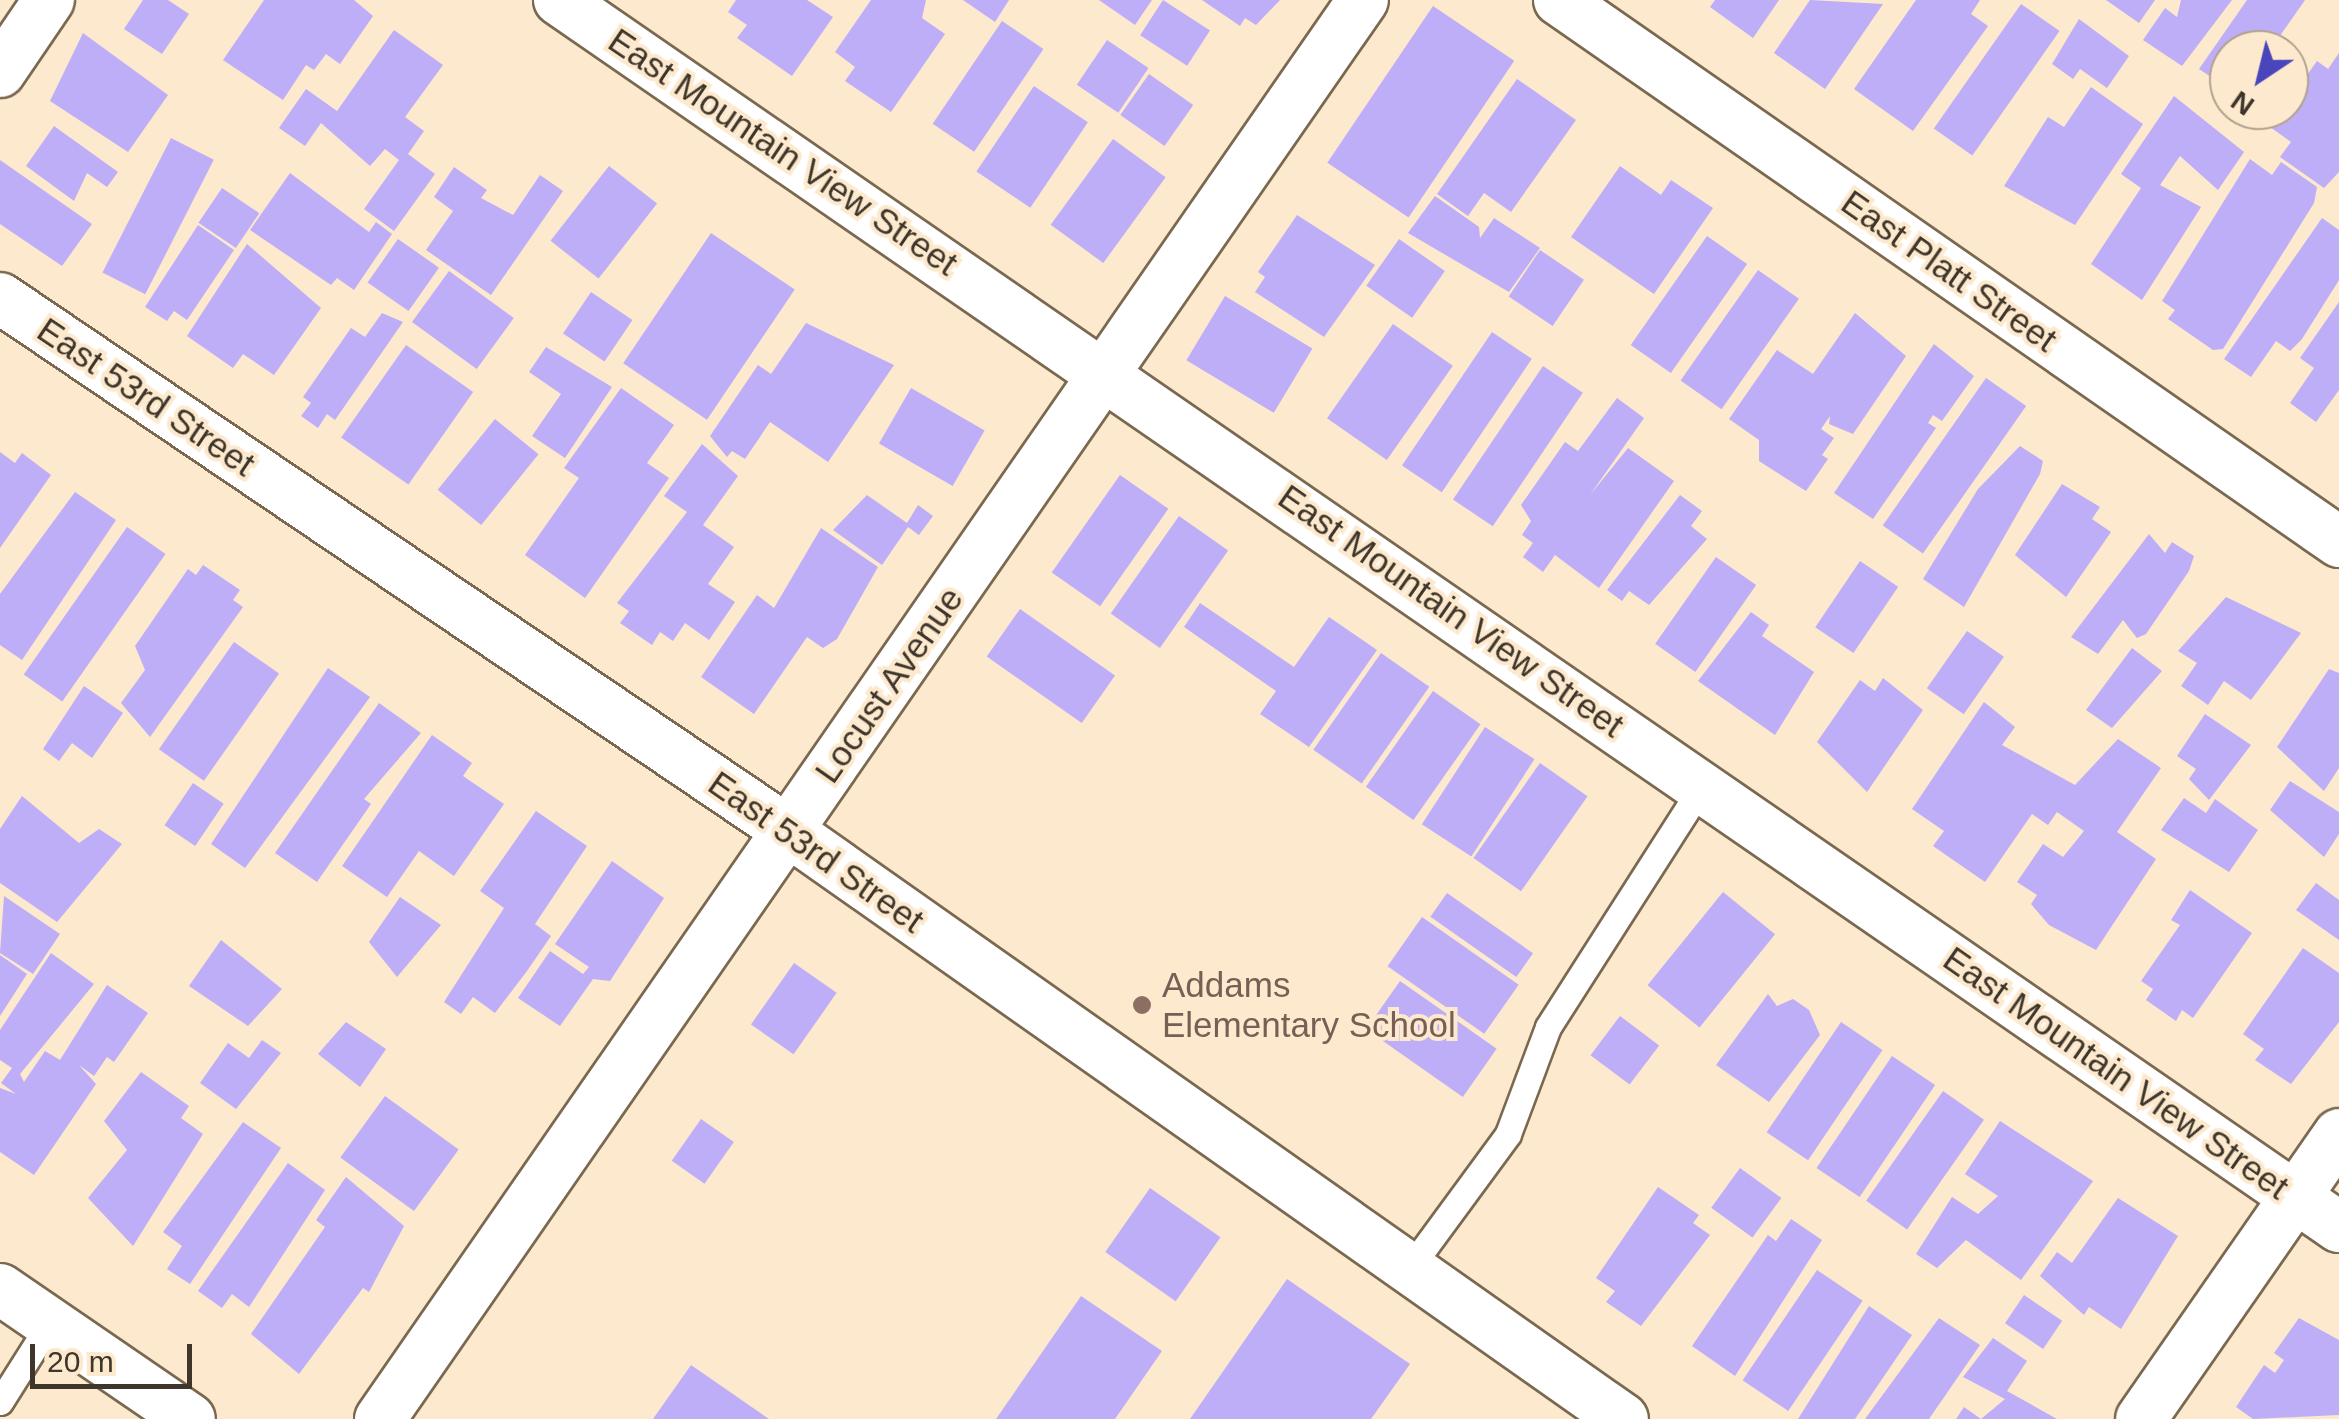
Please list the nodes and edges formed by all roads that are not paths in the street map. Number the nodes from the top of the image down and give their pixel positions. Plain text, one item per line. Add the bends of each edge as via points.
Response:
1 (49, 0) edge
2 (559, 0) edge
3 (1363, 0) edge
4 (1559, 0) edge
5 (0, 72) edge
6 (0, 298) edge
7 (1106, 371) junction
8 (2339, 542) edge
9 (1703, 786) junction
10 (788, 832) junction
11 (2339, 1134) edge
12 (2296, 1198) junction
13 (2339, 1227) edge
14 (1409, 1269) junction
15 (0, 1289) edge
16 (50, 1323) junction
17 (0, 1402) edge
18 (190, 1419) edge
19 (380, 1419) edge
20 (1623, 1419) edge
21 (2141, 1419) edge

1 - 5 street
2 - 7 street, East Mountain View Street
3 - 7 street, Locust Avenue
4 - 8 street, East Platt Street
6 - 10 street, East 53rd Street
7 - 9 street, East Mountain View Street
7 - 10 street, Locust Avenue
9 - 12 street, East Mountain View Street
9 - 14 lane via 1548,1027 1508,1134
10 - 14 street, East 53rd Street
10 - 19 street, Locust Avenue
11 - 12 street
12 - 13 street, East Mountain View Street
12 - 21 street
14 - 20 street, East 53rd Street
15 - 16 street
16 - 17 lane
16 - 18 street

